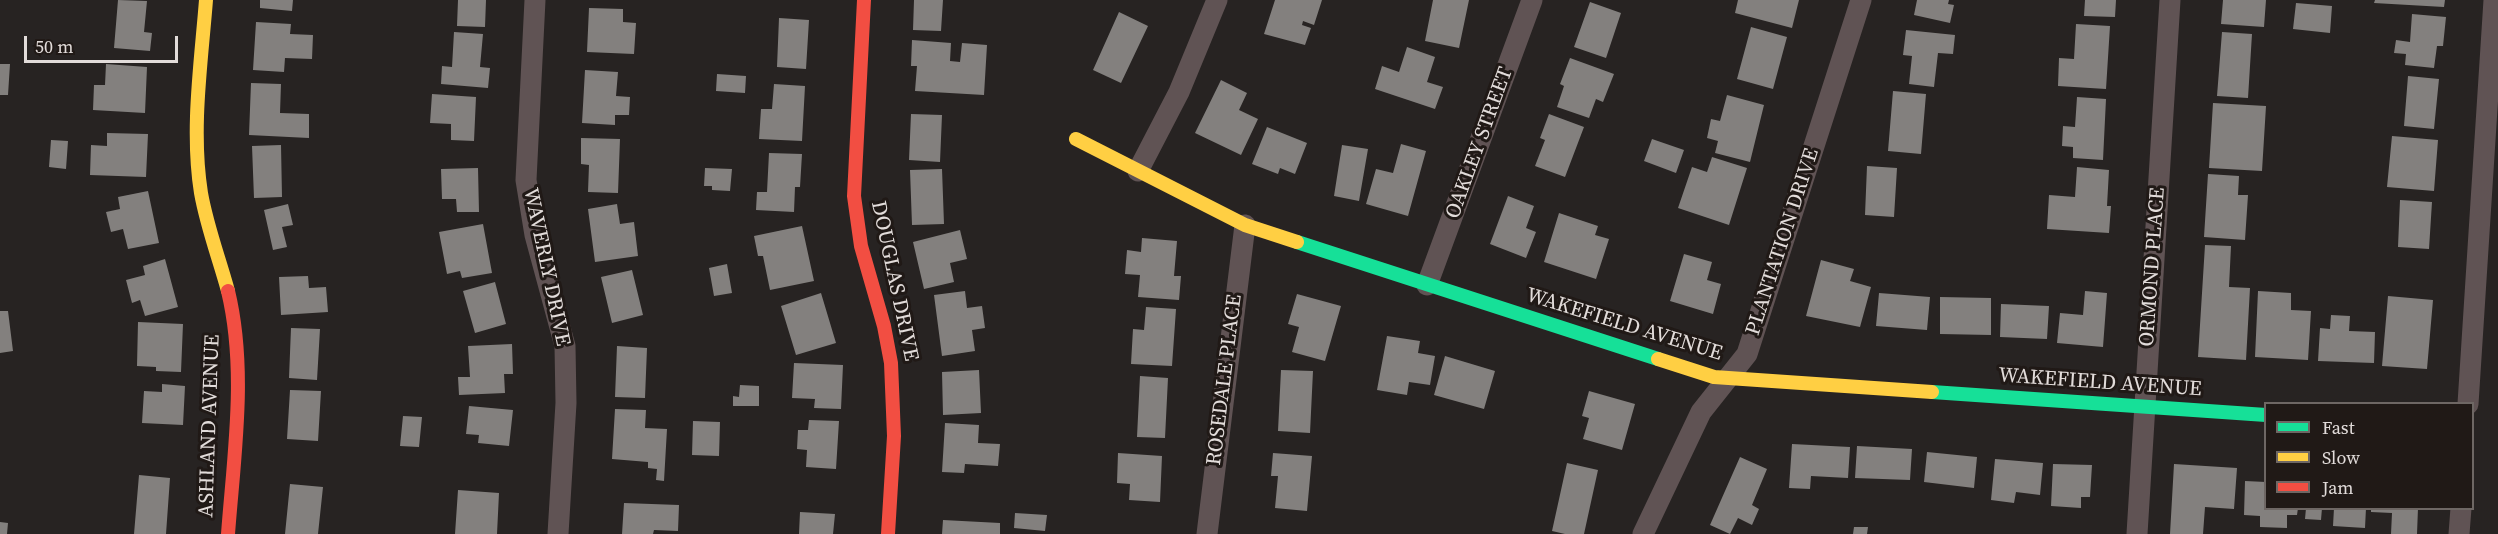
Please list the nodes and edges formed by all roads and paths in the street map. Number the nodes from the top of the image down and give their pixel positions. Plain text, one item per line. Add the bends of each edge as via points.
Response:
1 (206, 0) edge
2 (535, 0) edge
3 (864, 0) edge
4 (1217, 0) edge
5 (1532, 0) edge
6 (1861, 0) edge
7 (2170, 0) edge
8 (2494, 0) edge
9 (1076, 139) dead end
10 (1138, 171) junction
11 (2488, 224) edge
12 (1245, 225) junction
13 (1428, 285) junction
14 (1729, 379) junction
15 (2468, 402) edge
16 (2144, 406) junction
17 (2264, 415) edge
18 (2461, 510) edge
19 (228, 534) edge
20 (558, 534) edge
21 (888, 534) edge
22 (1207, 534) edge
23 (1643, 534) edge
24 (2137, 534) edge
25 (2459, 534) edge

1 - 19 street, ASHLAND AVENUE via 198,158 206,218 229,290 237,346
2 - 20 street, WAVERLY DRIVE via 526,180 535,235 565,346 566,403
3 - 21 street, DOUGLAS DRIVE via 854,202 893,376
4 - 10 street via 1179,92
5 - 13 street, OAKLEY STREET
6 - 14 street, PLANTATION DRIVE via 1754,336
7 - 16 street, ORMOND PLACE
8 - 11 street
9 - 10 street, WAKEFIELD AVENUE
10 - 12 street, WAKEFIELD AVENUE
11 - 15 street
12 - 13 street, WAKEFIELD AVENUE
12 - 22 street, ROSEDALE PLACE
13 - 14 street, WAKEFIELD AVENUE via 1681,368
14 - 16 street, WAKEFIELD AVENUE
14 - 23 street, PLANTATION DRIVE via 1701,412
16 - 17 street, WAKEFIELD AVENUE
16 - 24 street, ORMOND PLACE
18 - 25 street

